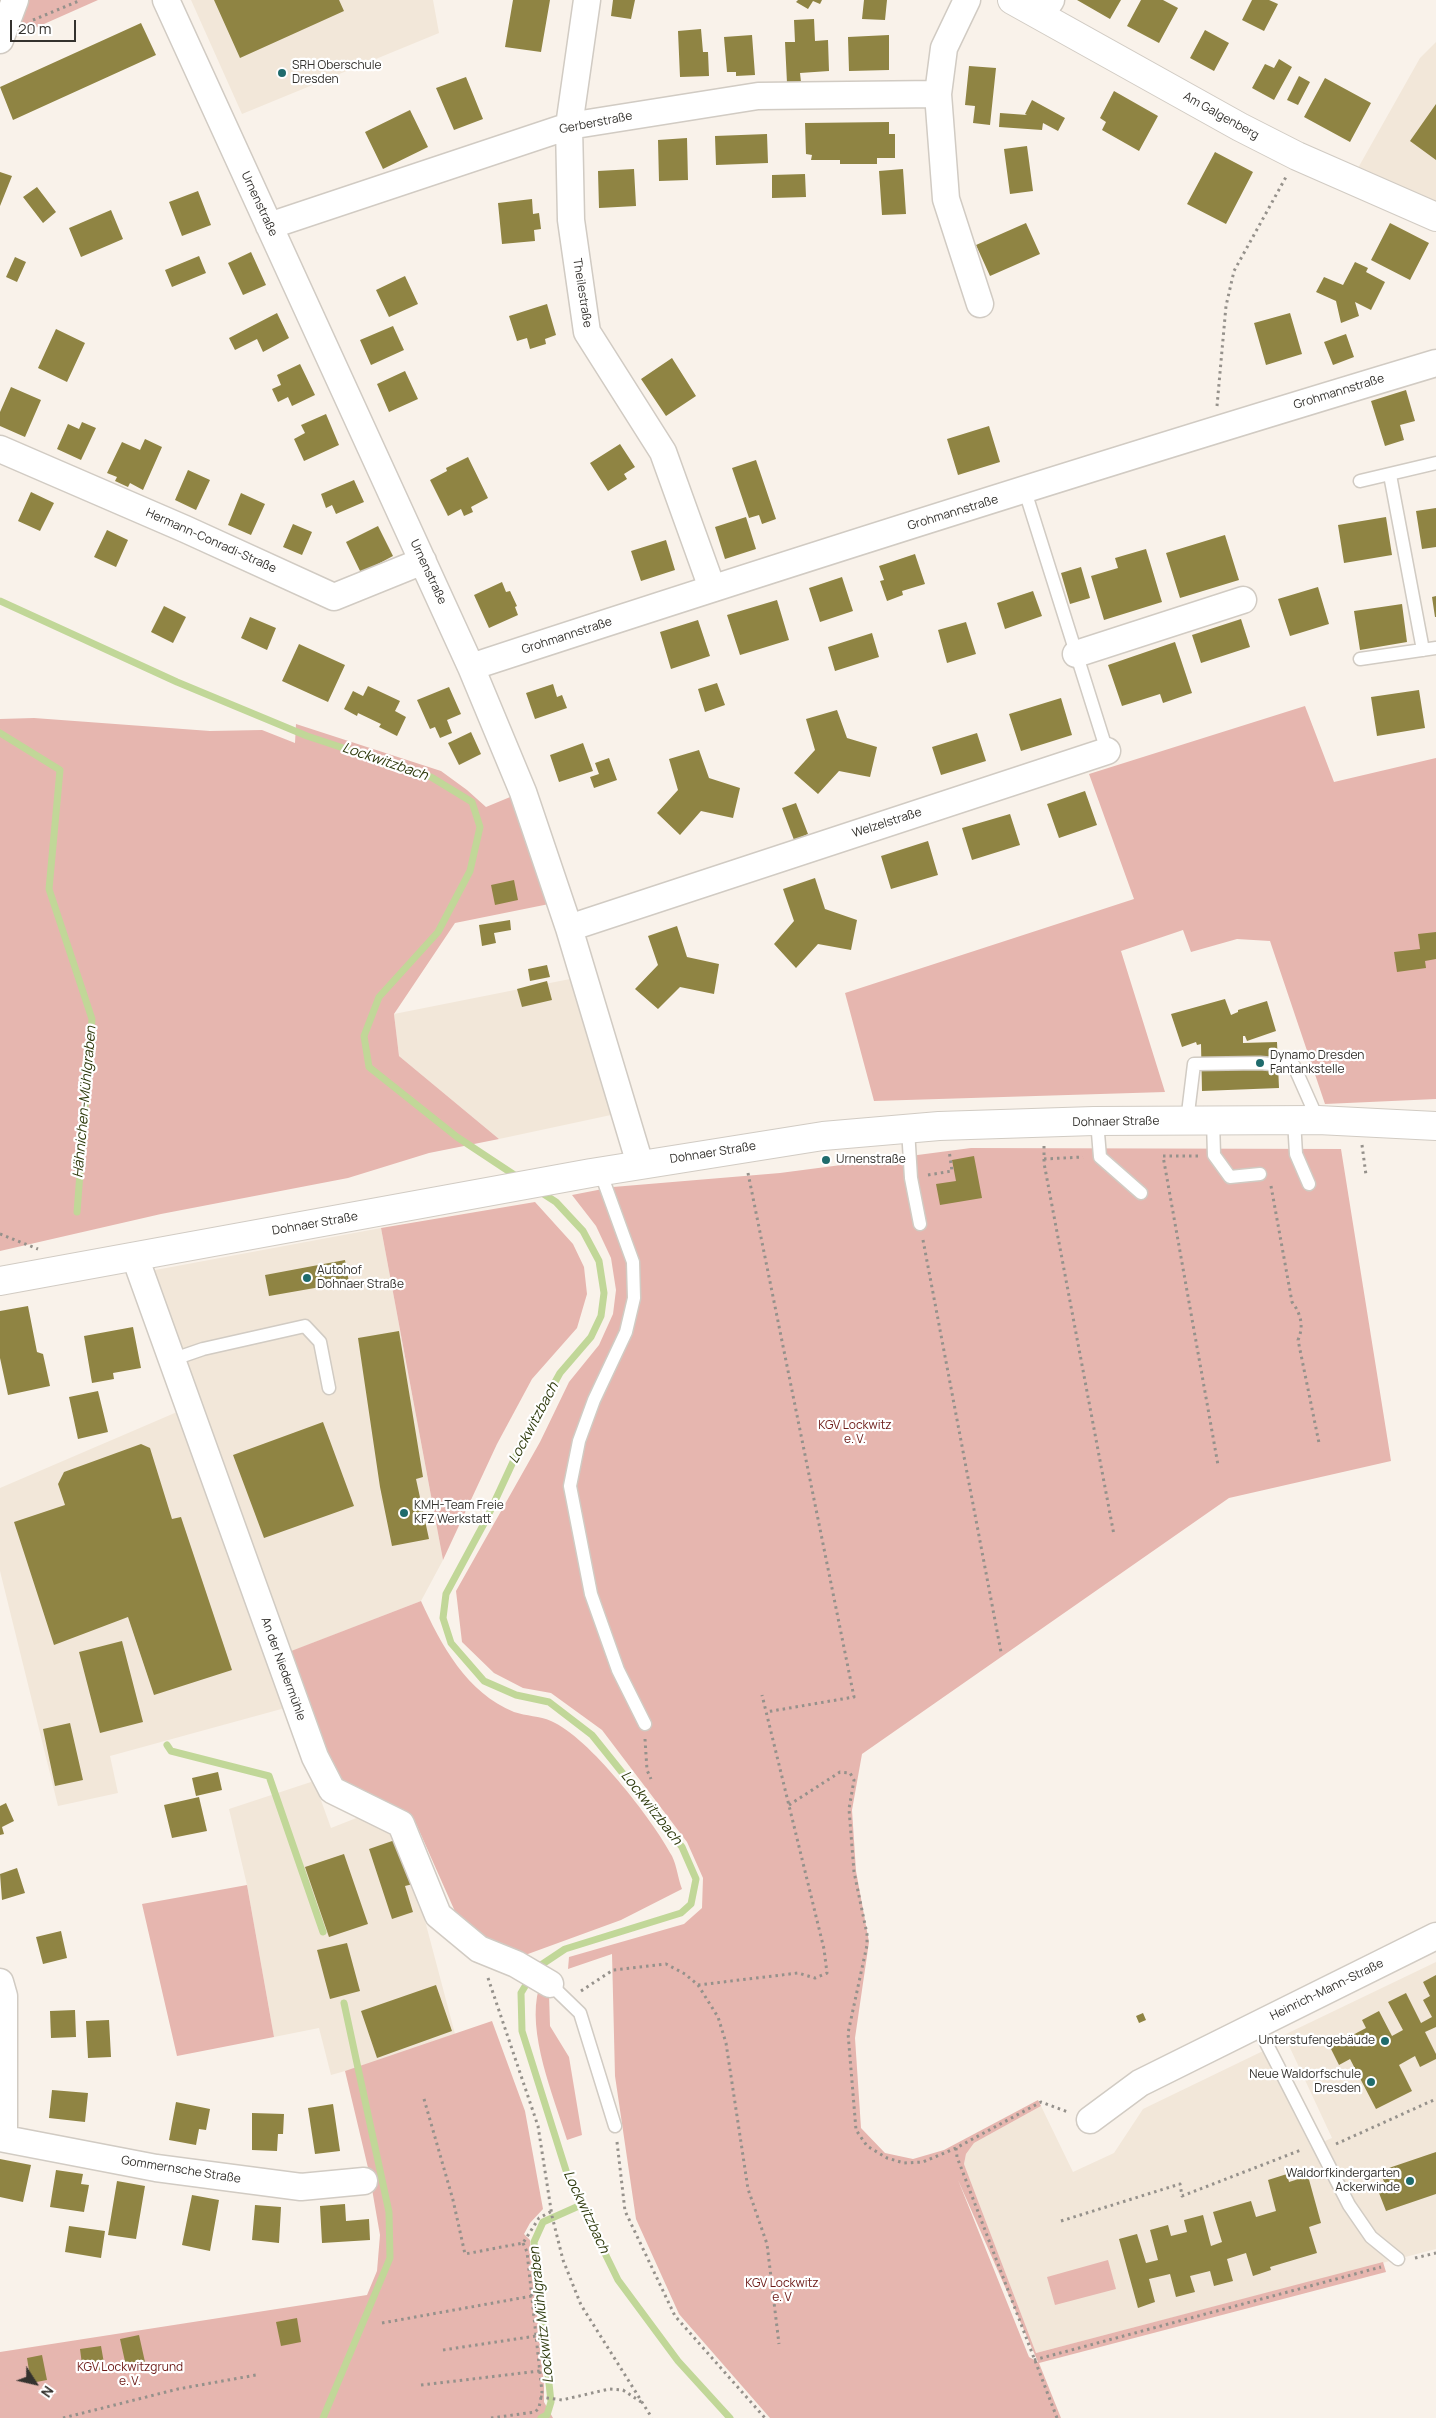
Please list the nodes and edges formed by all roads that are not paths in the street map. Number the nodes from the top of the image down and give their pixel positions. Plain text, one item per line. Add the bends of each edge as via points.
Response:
1 (15, 0) edge
2 (166, 0) edge
3 (587, 0) edge
4 (967, 0) edge
5 (1012, 0) edge
6 (1046, 8) edge
7 (2, 34) edge
8 (938, 94) junction
9 (569, 126) junction
10 (1436, 217) edge
11 (269, 226) junction
12 (980, 304) dead end
13 (1436, 364) edge
14 (0, 449) edge
15 (1436, 463) edge
16 (1390, 475) junction
17 (1360, 481) dead end
18 (1025, 491) junction
19 (423, 562) junction
20 (712, 588) junction
21 (1243, 600) dead end
22 (1430, 649) edge
23 (1076, 654) junction
24 (1360, 659) dead end
25 (471, 667) junction
26 (1108, 751) joint
27 (569, 928) junction
28 (1306, 1120) junction
29 (1097, 1121) junction
30 (1200, 1121) junction
31 (1436, 1126) edge
32 (908, 1129) junction
33 (640, 1164) junction
34 (595, 1172) junction
35 (1260, 1174) road end
36 (1309, 1184) dead end
37 (1141, 1193) dead end
38 (920, 1224) road end
39 (135, 1257) junction
40 (0, 1281) edge
41 (171, 1360) junction
42 (329, 1388) dead end
43 (645, 1724) road end
44 (1436, 1936) edge
45 (0, 1982) edge
46 (558, 1992) joint
47 (1258, 2025) junction
48 (1090, 2120) road end
49 (615, 2126) road end
50 (2, 2138) edge
51 (364, 2181) dead end
52 (1398, 2259) dead end

1 - 7 street
2 - 11 street, Urnenstraße
3 - 9 street, Theilestraße
4 - 8 street via 944,48
5 - 6 main road, Am Galgenberg
6 - 10 main road, Am Galgenberg via 1240,127 1297,156
8 - 9 street, Gerberstraße via 758,96
8 - 12 street via 946,199
9 - 11 street, Gerberstraße
9 - 20 street, Theilestraße via 571,220 587,332 663,452
11 - 19 street, Urnenstraße
13 - 18 street, Grohmannstraße via 1215,429
14 - 19 street, Hermann-Conradi-Straße via 334,597
15 - 16 lane
16 - 17 lane
16 - 22 lane
18 - 20 street, Grohmannstraße
18 - 23 lane, Welzelstraße
19 - 25 street, Urnenstraße
20 - 25 street, Grohmannstraße
21 - 23 street
22 - 24 lane
23 - 26 lane, Welzelstraße
25 - 27 street, Urnenstraße via 523,792
26 - 27 street, Welzelstraße
27 - 33 street, Urnenstraße
28 - 30 main road, Dohnaer Straße
28 - 30 lane via 1294,1066 1222,1063 1194,1064
28 - 31 main road, Dohnaer Straße
28 - 36 lane via 1296,1154
29 - 30 main road, Dohnaer Straße
29 - 32 main road, Dohnaer Straße
29 - 37 lane via 1100,1157
30 - 35 lane via 1214,1155 1230,1177
32 - 33 main road, Dohnaer Straße via 823,1136
32 - 38 lane via 911,1178
33 - 34 main road, Dohnaer Straße
34 - 39 main road, Dohnaer Straße
34 - 43 lane via 633,1262 634,1298 626,1332 579,1441 570,1486 591,1594 618,1670
39 - 40 main road, Dohnaer Straße
39 - 41 street, An der Niedermühle
41 - 42 lane via 202,1349 305,1326 320,1342
41 - 46 street, An der Niedermühle via 315,1757 332,1790 401,1824 438,1915 479,1949 516,1964
44 - 47 street, Heinrich-Mann-Straße
45 - 50 street via 4,1996
46 - 49 lane via 580,2013
47 - 48 street, Heinrich-Mann-Straße via 1140,2083
47 - 52 lane via 1349,2205 1371,2237
50 - 51 street, Gommernsche Straße via 156,2168 301,2187

